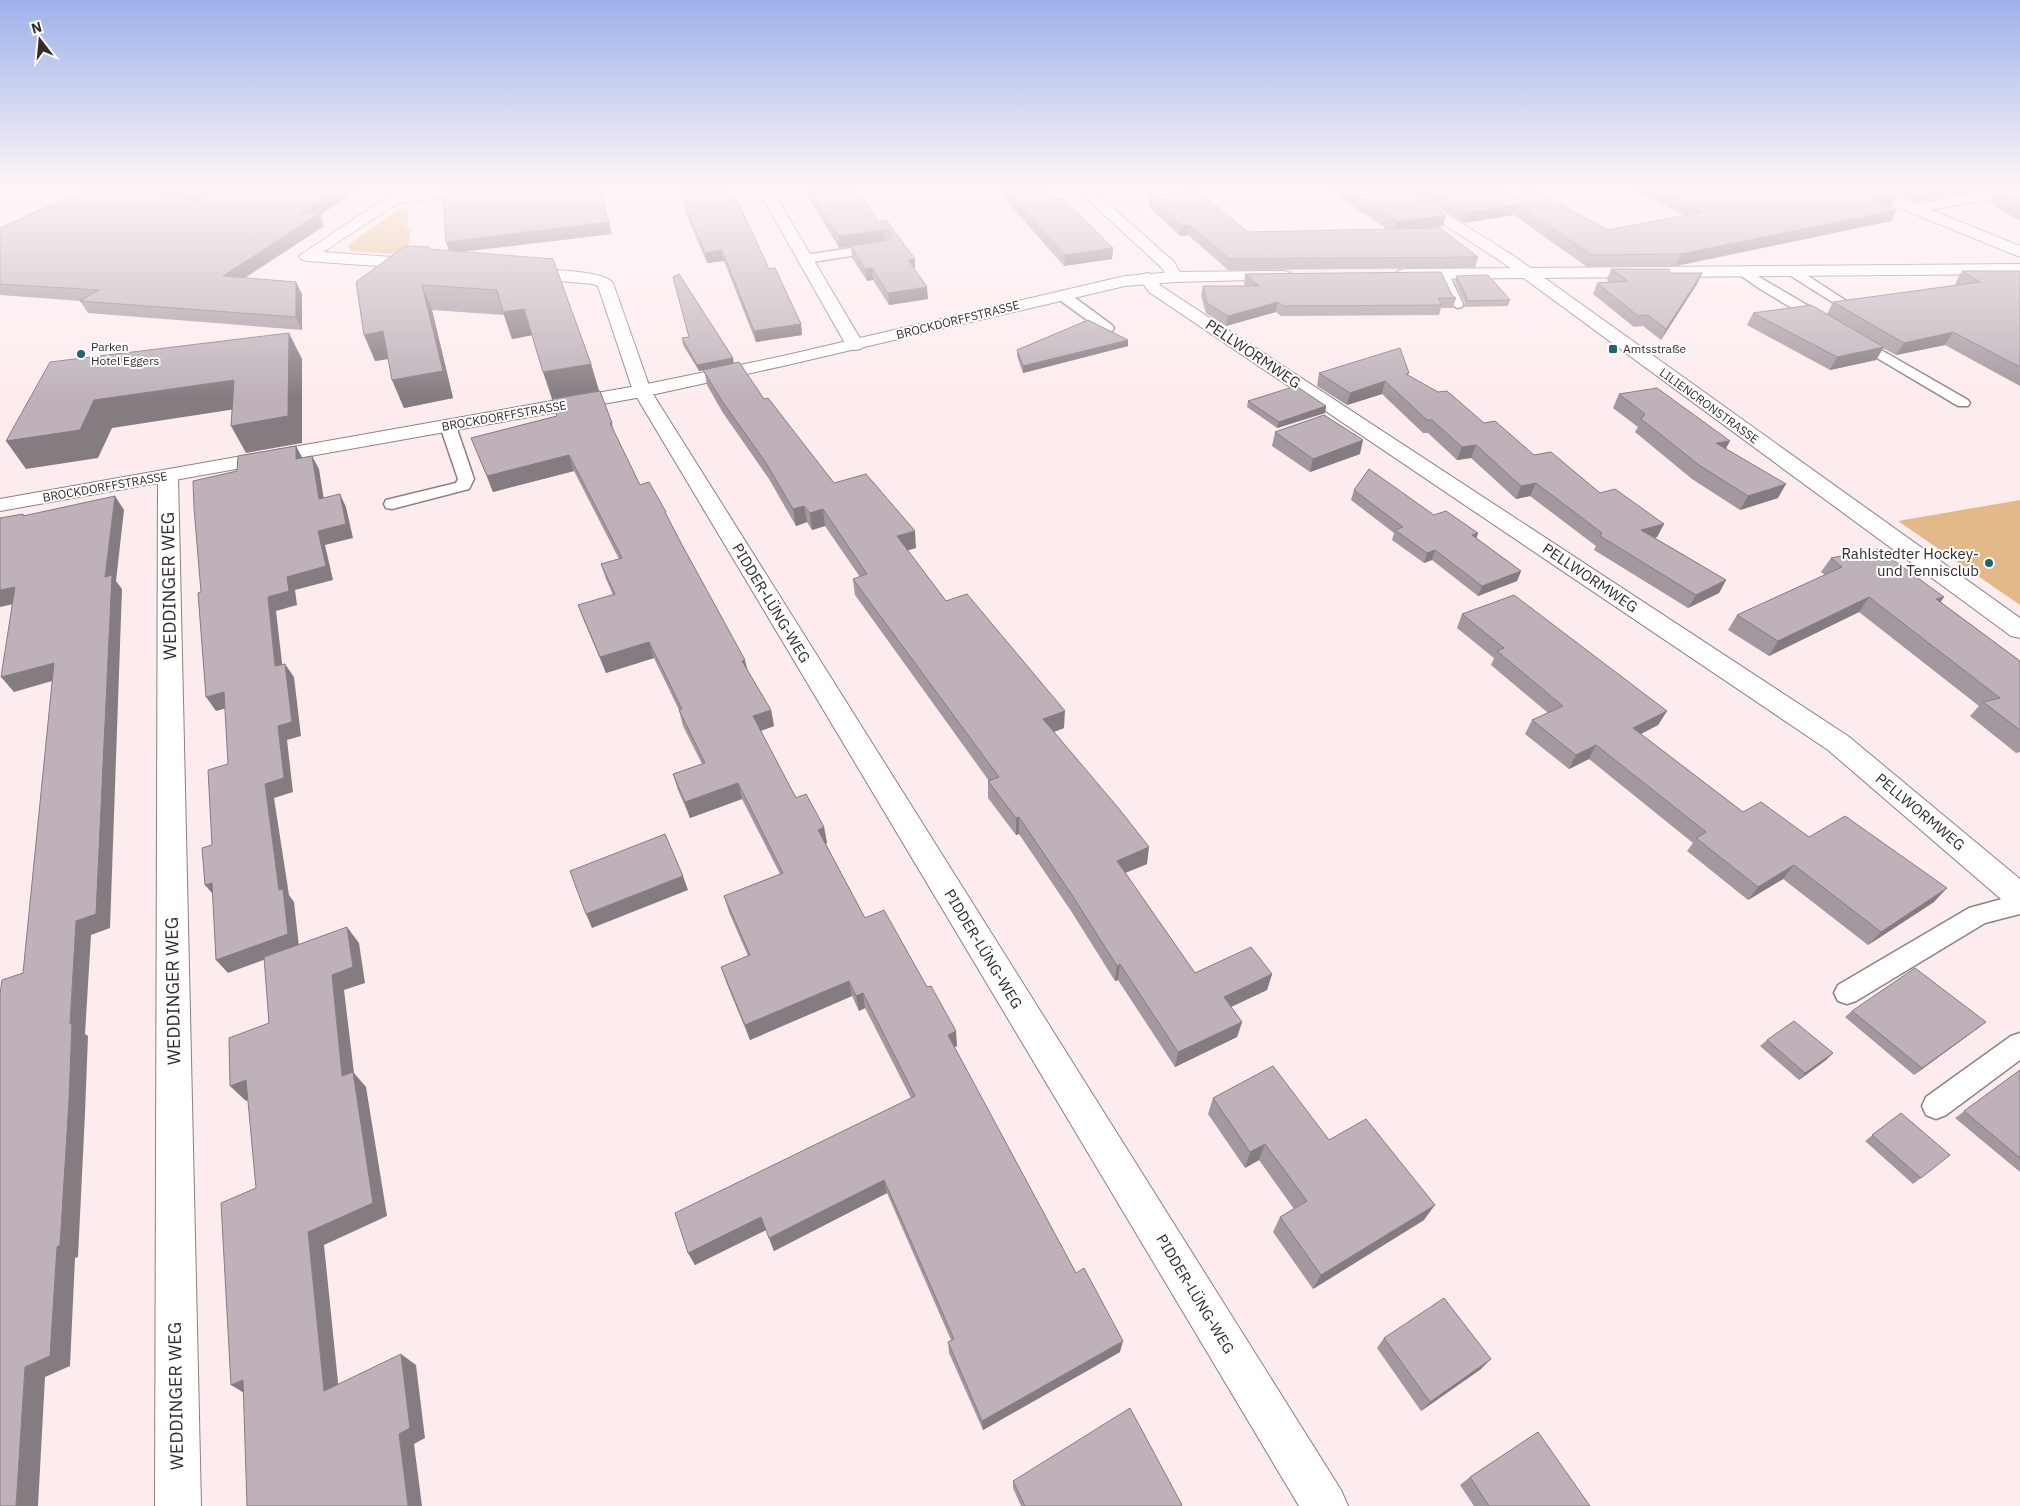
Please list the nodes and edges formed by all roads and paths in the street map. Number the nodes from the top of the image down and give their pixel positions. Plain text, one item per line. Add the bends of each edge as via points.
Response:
1 (340, 258) edge
2 (810, 258) edge
3 (1162, 258) edge
4 (1507, 258) edge
5 (805, 259) joint
6 (436, 265) edge
7 (2020, 269) edge
8 (1792, 271) junction
9 (1744, 272) junction
10 (510, 273) edge
11 (1525, 273) junction
12 (1443, 274) junction
13 (1304, 275) edge
14 (1384, 275) edge
15 (1175, 277) junction
16 (1147, 278) junction
17 (1062, 295) junction
18 (1457, 304) edge
19 (1845, 304) edge
20 (1107, 328) edge
21 (855, 345) junction
22 (642, 391) junction
23 (1964, 403) dead end
24 (448, 426) junction
25 (168, 476) junction
26 (392, 504) dead end
27 (0, 505) edge
28 (2020, 630) edge
29 (2020, 897) edge
30 (2020, 904) edge
31 (1847, 993) dead end
32 (2020, 1045) edge
33 (1936, 1106) dead end
34 (178, 1506) edge
35 (1324, 1506) edge

1 - 6 street
2 - 5 lane
3 - 15 street
4 - 11 street, LILIENCRONSTRASSE
5 - 21 street
7 - 8 street
8 - 9 street
8 - 19 lane
9 - 11 street
9 - 23 lane
10 - 22 street, PIDDER-LÜNG-WEG via 596,279 605,283
11 - 12 street
11 - 28 street, LILIENCRONSTRASSE
12 - 14 street
12 - 18 lane
13 - 15 street, BROCKDORFFSTRASSE
15 - 16 street, BROCKDORFFSTRASSE
16 - 17 street, BROCKDORFFSTRASSE
16 - 29 street, PELLWORMWEG via 1155,290 1838,742
17 - 20 lane
17 - 21 street, BROCKDORFFSTRASSE
21 - 22 street, BROCKDORFFSTRASSE
22 - 24 street, BROCKDORFFSTRASSE
22 - 35 street, PIDDER-LÜNG-WEG
24 - 25 street, BROCKDORFFSTRASSE
24 - 26 lane via 466,479 463,486
25 - 27 street, BROCKDORFFSTRASSE
25 - 34 street, WEDDINGER WEG
30 - 31 lane via 1978,915
32 - 33 lane

